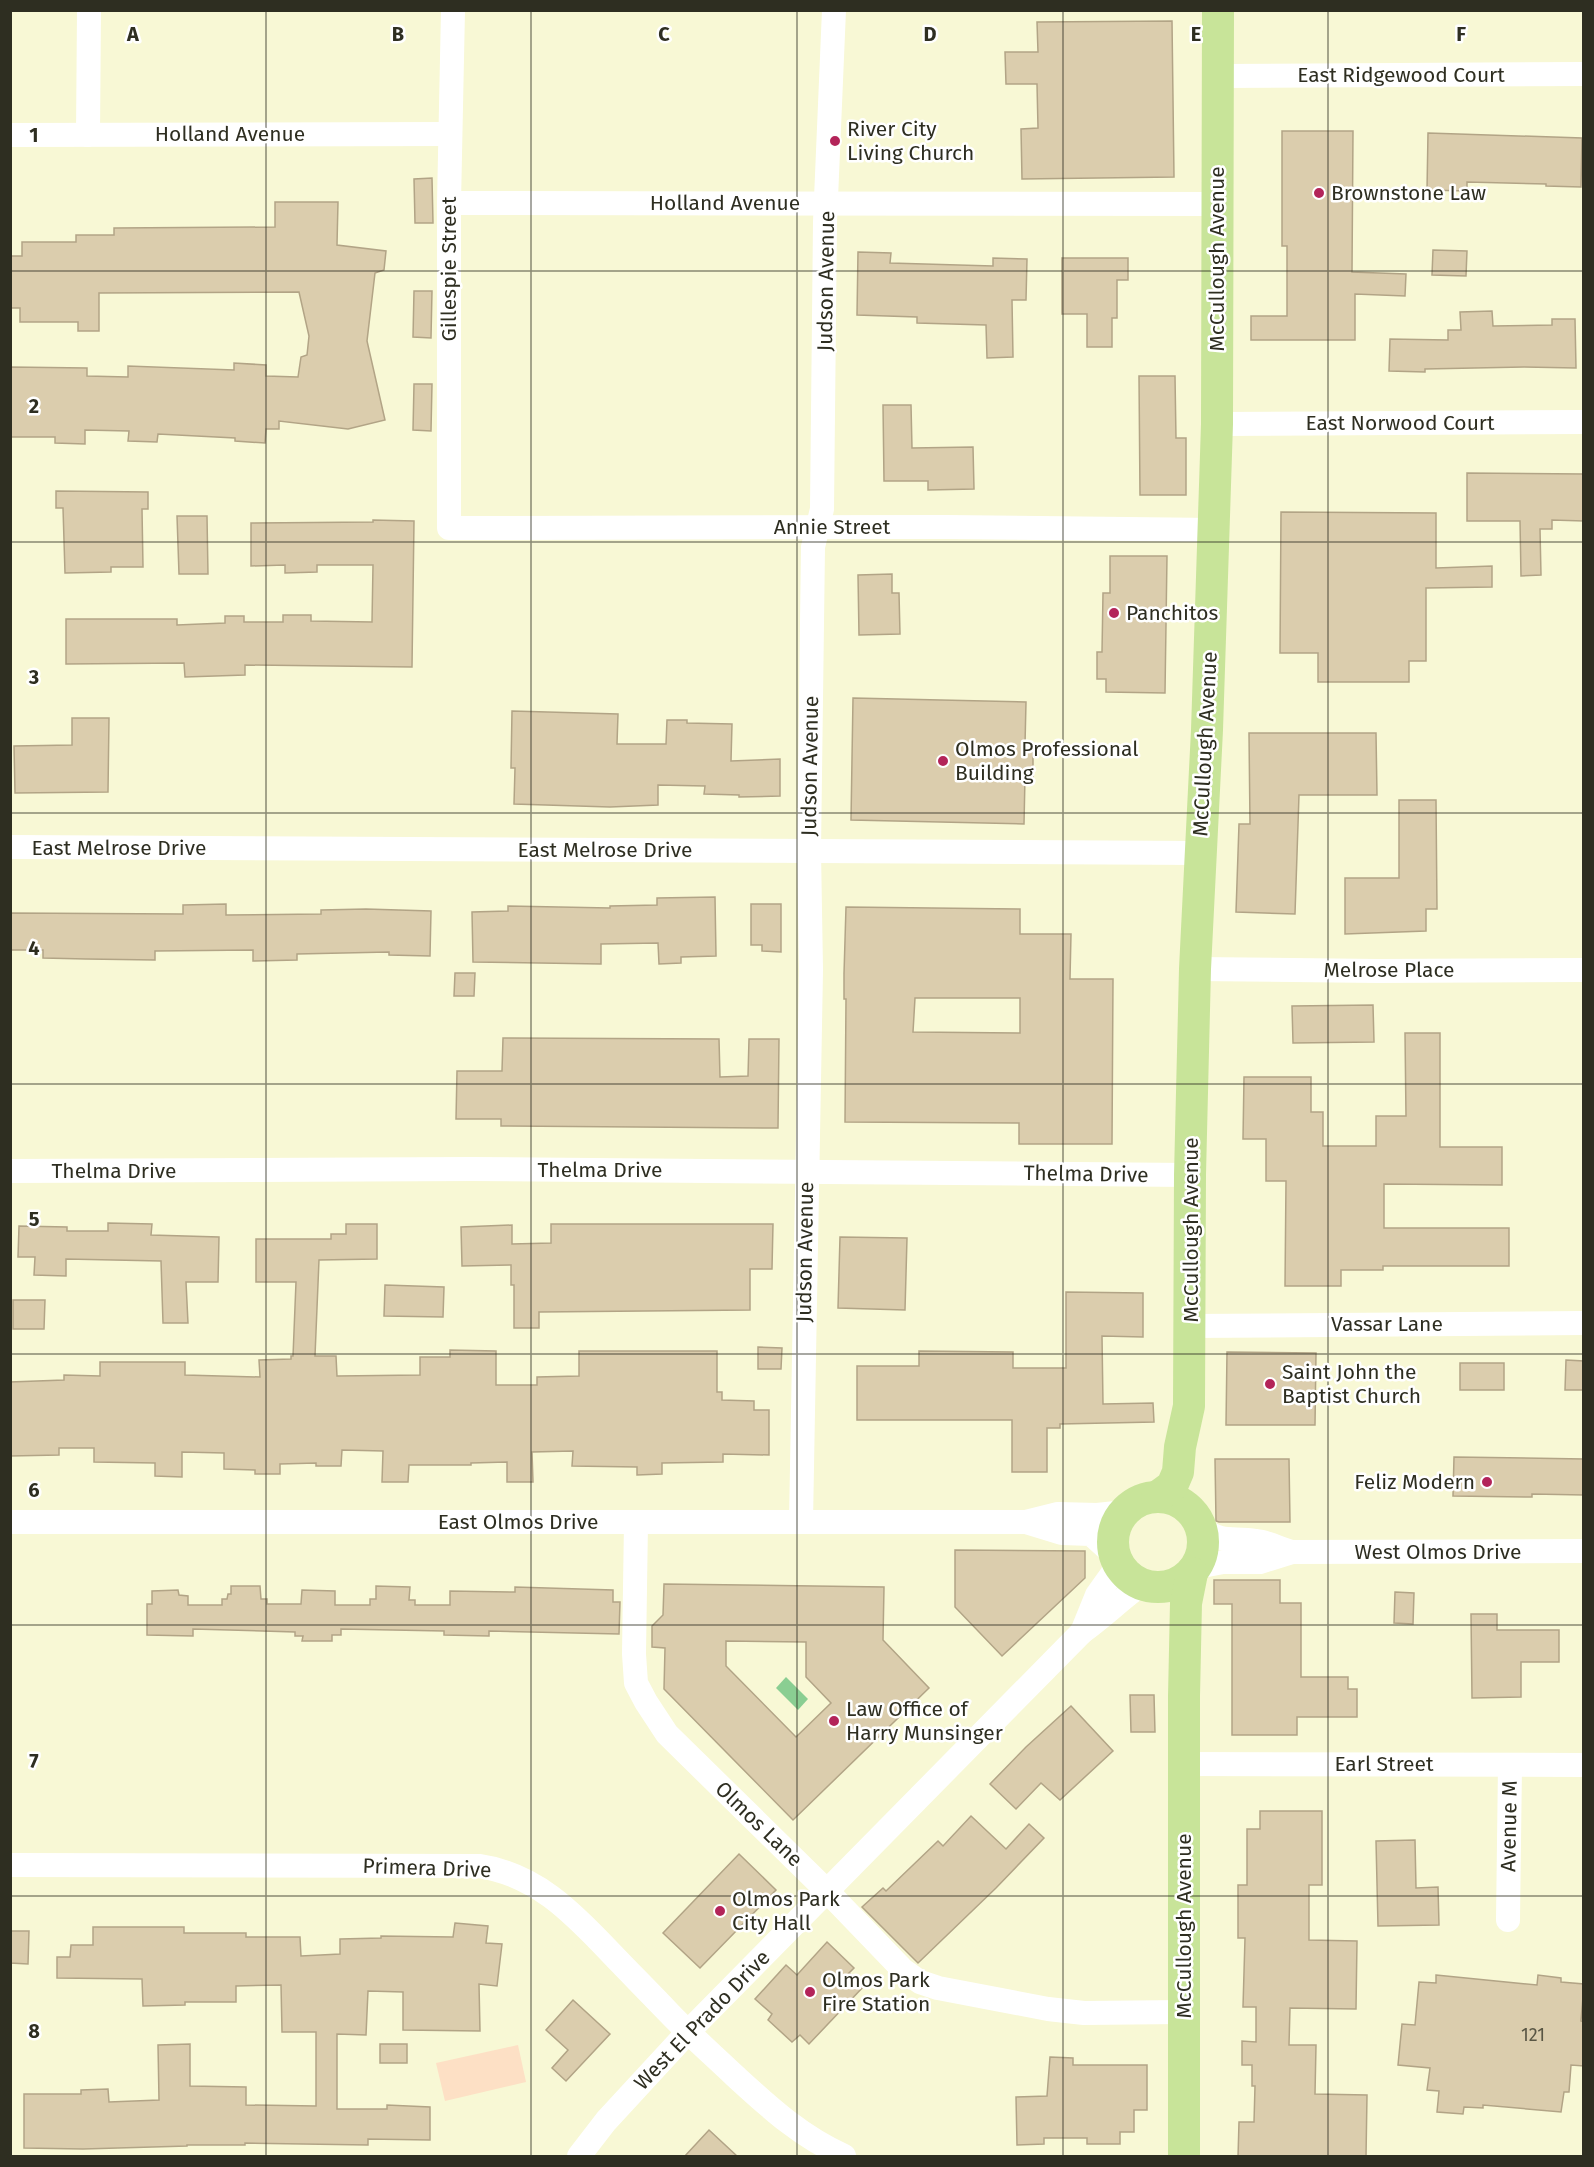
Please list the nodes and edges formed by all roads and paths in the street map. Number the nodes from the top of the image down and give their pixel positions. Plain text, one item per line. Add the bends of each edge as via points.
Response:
1 (89, 10) edge
2 (453, 10) edge
3 (834, 10) edge
4 (1218, 10) edge
5 (1584, 74) edge
6 (1218, 76) junction
7 (450, 134) junction
8 (10, 135) edge
9 (88, 135) junction
10 (449, 203) junction
11 (827, 203) junction
12 (1216, 204) junction
13 (1584, 422) edge
14 (1217, 424) junction
15 (818, 527) junction
16 (449, 528) joint
17 (1215, 530) junction
18 (10, 847) edge
19 (809, 851) junction
20 (1200, 853) junction
21 (1195, 969) junction
22 (1584, 970) edge
23 (10, 1171) edge
24 (806, 1171) junction
25 (1190, 1175) junction
26 (1584, 1323) edge
27 (1190, 1326) junction
28 (1189, 1406) junction
29 (1156, 1497) junction
30 (1125, 1512) junction
31 (10, 1522) edge
32 (636, 1522) junction
33 (801, 1522) junction
34 (1026, 1522) junction
35 (1199, 1523) junction
36 (1584, 1551) edge
37 (1292, 1552) junction
38 (1116, 1558) junction
39 (1194, 1570) junction
40 (1145, 1585) junction
41 (1082, 1632) junction
42 (1184, 1696) junction
43 (1185, 1764) junction
44 (1510, 1765) junction
45 (1584, 1765) edge
46 (10, 1865) edge
47 (827, 1891) junction
48 (1508, 1920) dead end
49 (1184, 2012) junction
50 (688, 2032) junction
51 (579, 2157) edge
52 (844, 2157) edge
53 (1184, 2157) edge

1 - 9 street
2 - 7 street, Gillespie Street
3 - 11 street, Judson Avenue
4 - 6 main road, McCullough Avenue
5 - 6 street, East Ridgewood Court
6 - 12 main road, McCullough Avenue
7 - 9 street, Holland Avenue
7 - 10 street, Gillespie Street
8 - 9 street, Holland Avenue
10 - 11 street, Holland Avenue
10 - 16 street, Gillespie Street
11 - 12 street, Holland Avenue
11 - 15 street, Judson Avenue via 822,509
12 - 14 main road, McCullough Avenue
13 - 14 street, East Norwood Court
14 - 17 main road, McCullough Avenue
15 - 16 street, Annie Street
15 - 17 street, Annie Street
15 - 19 street, Judson Avenue via 813,547
17 - 20 main road, McCullough Avenue
18 - 19 street, East Melrose Drive
19 - 20 street, East Melrose Drive
19 - 24 street, Judson Avenue via 811,970
20 - 21 main road, McCullough Avenue
21 - 22 street, Melrose Place
21 - 25 main road, McCullough Avenue
23 - 24 street, Thelma Drive
24 - 25 street, Thelma Drive
24 - 33 street, Judson Avenue
25 - 27 main road, McCullough Avenue
26 - 27 street, Vassar Lane
27 - 28 main road, McCullough Avenue
28 - 29 main road, McCullough Avenue via 1178,1472 1172,1486
28 - 35 main road, McCullough Avenue via 1197,1447
29 - 30 main road
29 - 35 main road via 1179,1502
30 - 34 street, East Olmos Drive via 1058,1514
30 - 38 main road via 1114,1533
31 - 32 street, East Olmos Drive
32 - 33 street, East Olmos Drive
32 - 47 street, Olmos Lane via 636,1683 667,1734
33 - 34 street, East Olmos Drive
34 - 38 street, East Olmos Drive via 1062,1533 1091,1534
35 - 37 street, West Olmos Drive via 1211,1535 1225,1540 1257,1541
35 - 39 main road via 1203,1552
36 - 37 street, West Olmos Drive
37 - 39 street, West Olmos Drive via 1260,1562 1223,1562
38 - 40 main road via 1127,1576
38 - 41 street, West El Prado Drive via 1112,1574 1097,1595
39 - 40 main road via 1172,1586
39 - 42 main road, McCullough Avenue via 1186,1603
40 - 41 street, West El Prado Drive
40 - 42 main road, McCullough Avenue via 1160,1599 1169,1622
41 - 47 street, West El Prado Drive
42 - 43 main road, McCullough Avenue
43 - 44 street, Earl Street
43 - 49 main road, McCullough Avenue
44 - 45 street, Earl Street
44 - 48 street, Avenue M
46 - 50 street, Primera Drive via 498,1869 549,1894 573,1913
47 - 49 street, Olmos Lane via 903,1971 920,1983 1053,2010
47 - 50 street, West El Prado Drive
49 - 53 main road, McCullough Avenue
50 - 51 street, West El Prado Drive via 606,2121
50 - 52 street, Primera Drive via 779,2117 817,2144

